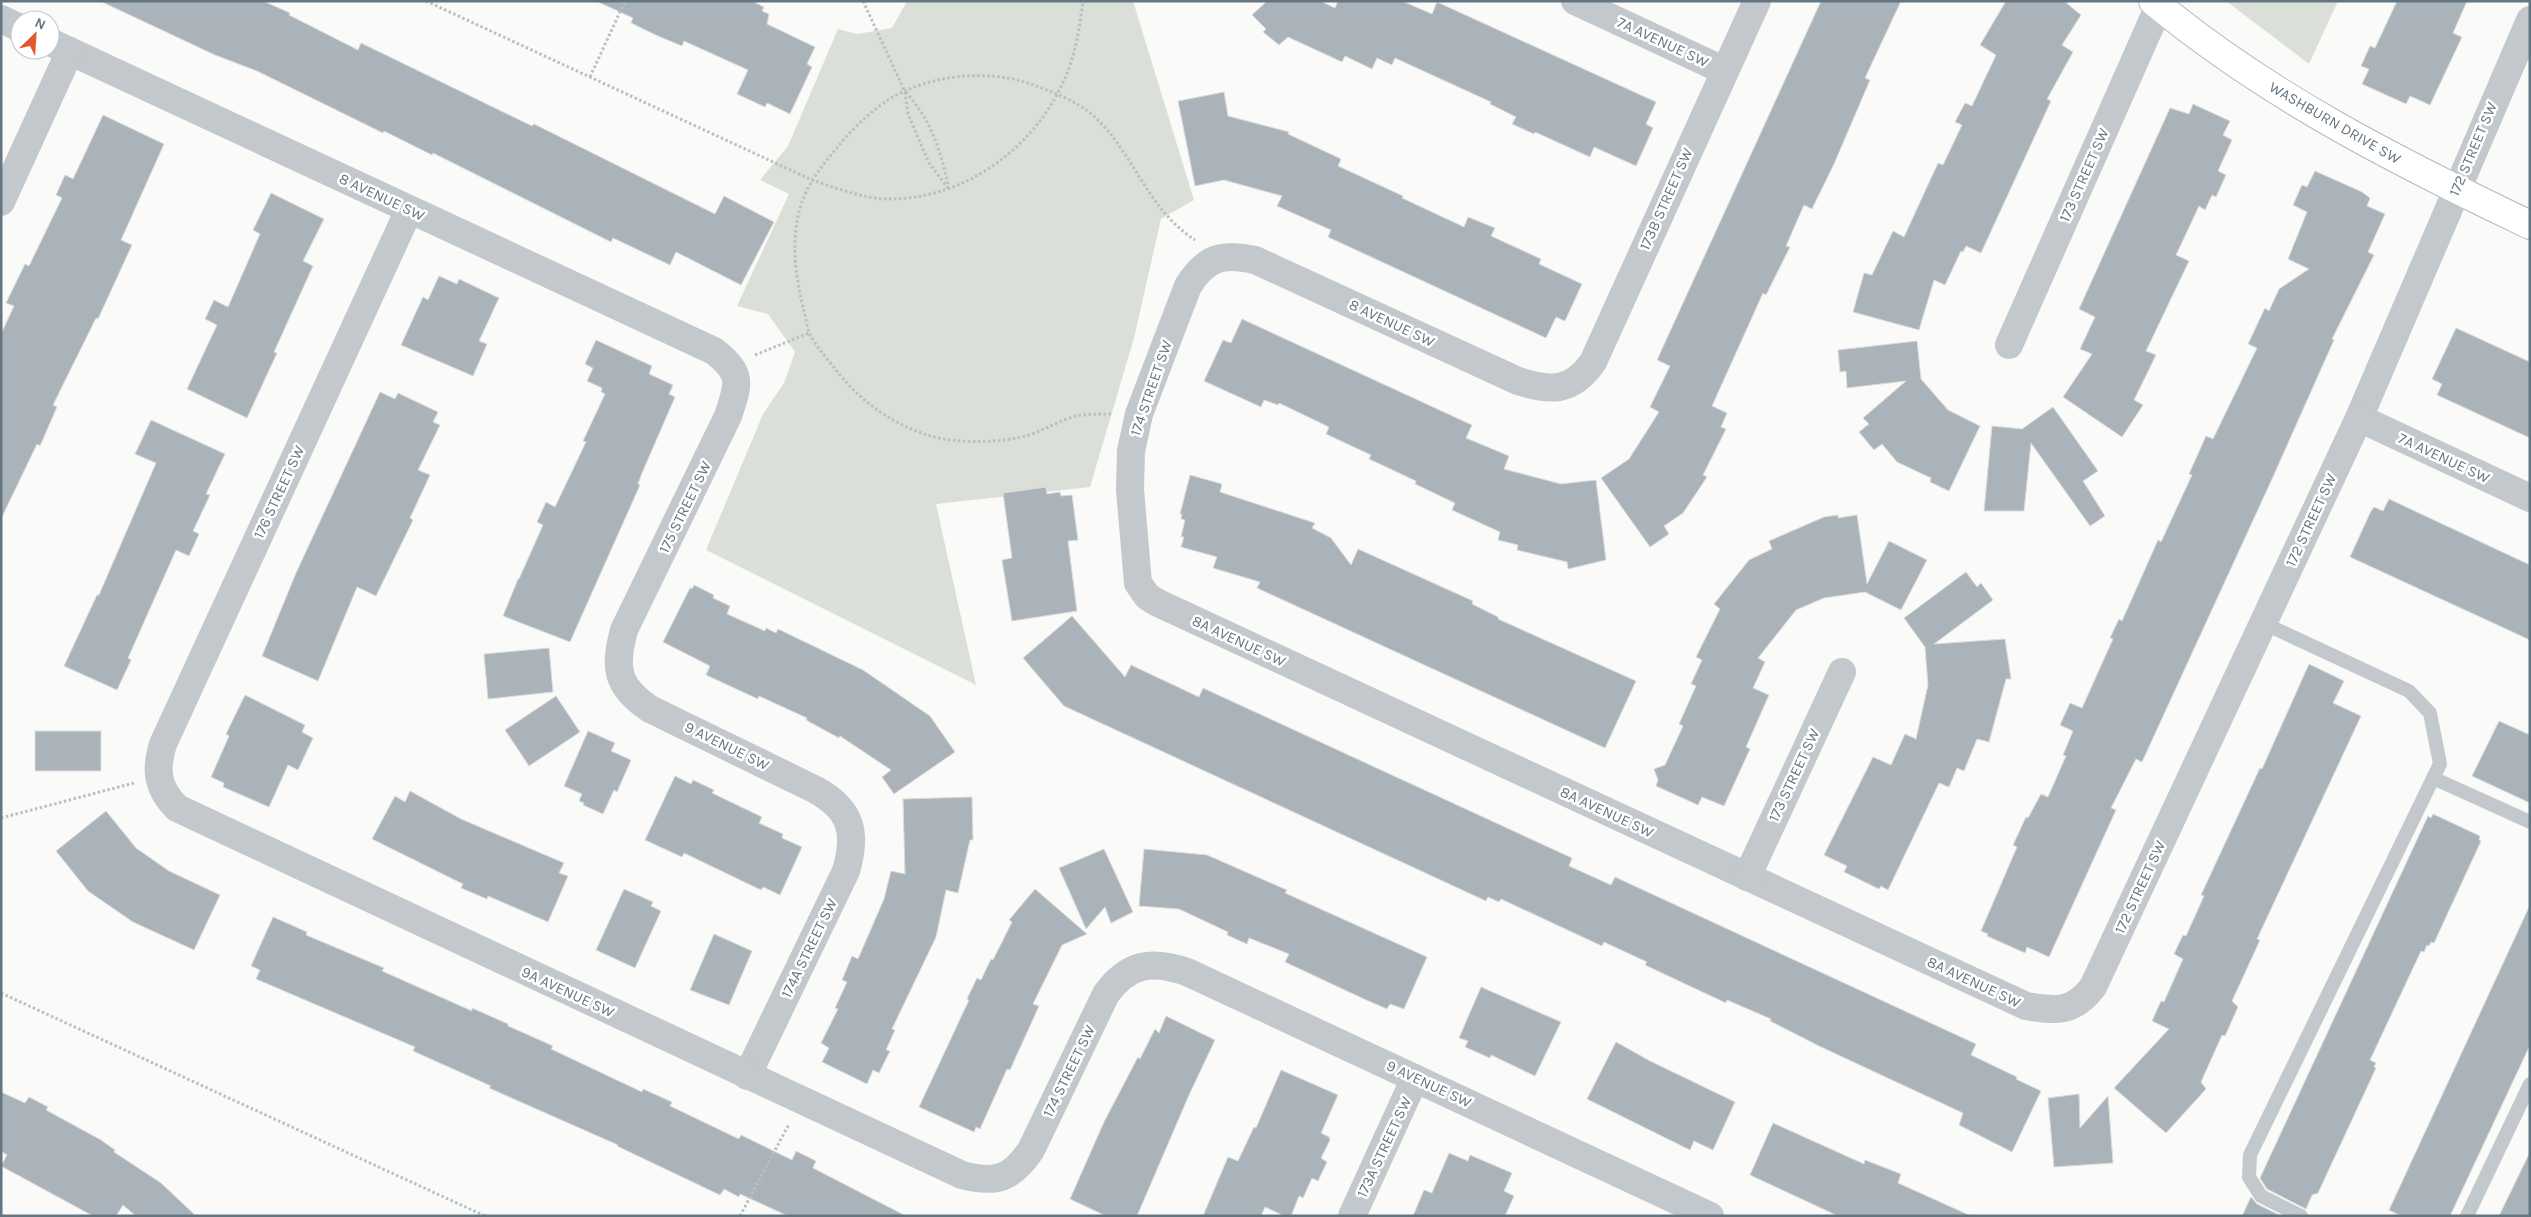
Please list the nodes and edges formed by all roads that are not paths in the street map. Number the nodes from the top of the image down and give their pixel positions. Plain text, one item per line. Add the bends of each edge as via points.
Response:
1 (1575, 1) edge
2 (1757, 1) edge
3 (2156, 4) edge
4 (2530, 20) edge
5 (60, 46) edge
6 (55, 60) edge
7 (1725, 71) junction
8 (2455, 190) junction
9 (1, 202) edge
10 (409, 210) junction
11 (2530, 225) edge
12 (1221, 257) joint
13 (2009, 345) dead end
14 (723, 358) joint
15 (1564, 387) joint
16 (2359, 418) junction
17 (2530, 498) edge
18 (1147, 596) joint
19 (2263, 623) junction
20 (619, 668) joint
21 (1842, 672) dead end
22 (159, 776) joint
23 (2433, 778) junction
24 (846, 815) joint
25 (2530, 822) edge
26 (1747, 877) junction
27 (1144, 966) joint
28 (2071, 1008) joint
29 (747, 1076) junction
30 (1415, 1078) junction
31 (2530, 1084) edge
32 (996, 1179) joint
33 (1708, 1215) edge
34 (1352, 1216) edge
35 (2301, 1216) edge
36 (2467, 1216) edge

1 - 7 street, 7A AVENUE SW
2 - 7 street, 173B STREET SW
3 - 8 street, WASHBURN DRIVE SW via 2258,78 2321,118
3 - 13 street, 173 STREET SW
4 - 8 street, 172 STREET SW
5 - 10 street, 8 AVENUE SW
6 - 9 street
7 - 15 street, 173B STREET SW via 1593,362 1584,376
8 - 11 street, WASHBURN DRIVE SW
8 - 16 street, 172 STREET SW
10 - 14 street, 8 AVENUE SW
10 - 22 street, 176 STREET SW via 163,744 157,763
12 - 15 street, 8 AVENUE SW via 1239,256 1255,260 1518,382 1536,387
12 - 18 street, 174 STREET SW via 1207,263 1188,286 1139,414 1131,451 1130,490 1138,582
14 - 20 street, 175 STREET SW via 736,380 728,416 624,630
16 - 17 street, 7A AVENUE SW
16 - 19 street, 172 STREET SW
18 - 26 street, 8A AVENUE SW
19 - 23 lane via 2409,691 2430,713 2440,764
19 - 28 street, 172 STREET SW via 2093,987
20 - 24 street, 9 AVENUE SW via 624,686 632,697 650,709 816,790 834,800
21 - 26 street, 173 STREET SW
22 - 29 street, 9A AVENUE SW via 170,801 190,815
23 - 25 lane
23 - 35 lane via 2250,1155 2249,1177 2261,1196
24 - 29 street, 174A STREET SW via 852,850 846,871
26 - 28 street, 8A AVENUE SW via 2026,1006 2050,1010
27 - 30 street, 9 AVENUE SW via 1159,965 1186,972
27 - 32 street, 174 STREET SW via 1128,972 1106,994 1031,1150 1011,1174
29 - 32 street, 9A AVENUE SW via 962,1175 980,1180
30 - 33 street, 9 AVENUE SW
30 - 34 street, 173A STREET SW
31 - 36 lane

